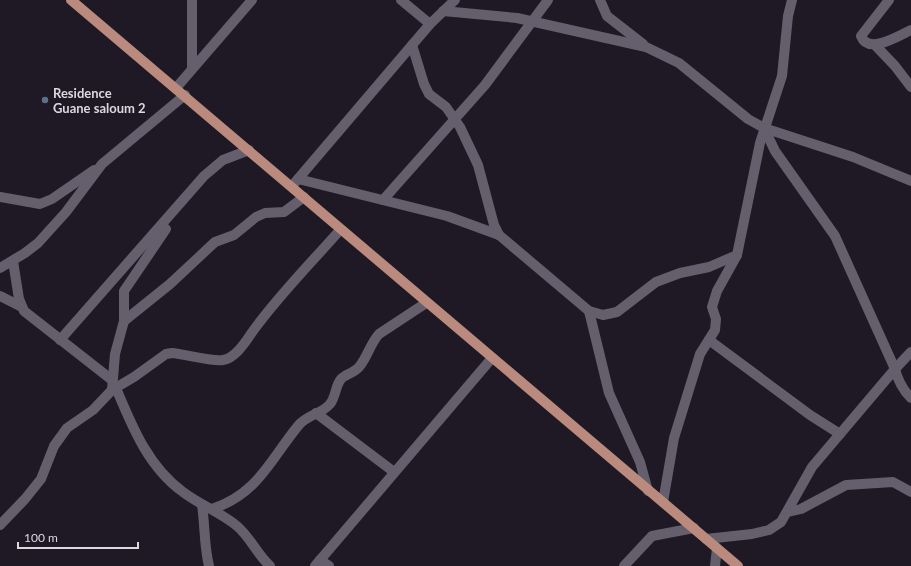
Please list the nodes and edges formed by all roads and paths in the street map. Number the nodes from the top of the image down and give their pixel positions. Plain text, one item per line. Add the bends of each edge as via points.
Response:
1 (71, 0) edge
2 (192, 0) edge
3 (252, 0) edge
4 (401, 0) edge
5 (455, 0) edge
6 (548, 0) edge
7 (600, 0) edge
8 (792, 0) edge
9 (889, 0) edge
10 (443, 11) junction
11 (532, 21) junction
12 (430, 24) junction
13 (911, 30) edge
14 (412, 45) junction
15 (875, 45) junction
16 (646, 47) junction
17 (192, 68) junction
18 (911, 87) edge
19 (176, 88) junction
20 (185, 95) junction
21 (748, 119) junction
22 (455, 120) junction
23 (764, 128) junction
24 (760, 143) junction
25 (249, 150) junction
26 (102, 164) junction
27 (911, 181) edge
28 (199, 182) junction
29 (295, 182) junction
30 (304, 197) junction
31 (0, 198) edge
32 (383, 200) junction
33 (340, 230) junction
34 (499, 235) junction
35 (736, 255) junction
36 (13, 261) junction
37 (0, 268) edge
38 (0, 296) edge
39 (426, 303) junction
40 (20, 306) junction
41 (589, 311) junction
42 (124, 321) junction
43 (60, 340) junction
44 (709, 340) junction
45 (911, 352) edge
46 (492, 358) junction
47 (895, 369) junction
48 (113, 386) junction
49 (911, 398) edge
50 (316, 413) junction
51 (840, 434) junction
52 (394, 472) junction
53 (648, 491) junction
54 (911, 492) edge
55 (663, 502) junction
56 (202, 505) junction
57 (212, 509) junction
58 (788, 512) junction
59 (0, 525) edge
60 (694, 528) junction
61 (706, 539) junction
62 (717, 548) junction
63 (317, 563) edge
64 (209, 566) edge
65 (270, 566) edge
66 (330, 566) edge
67 (624, 566) edge
68 (715, 566) edge
69 (738, 566) edge

1 - 19 main road
2 - 17 street
3 - 17 street
4 - 12 street
5 - 10 street
6 - 11 street
7 - 16 street via 607,16
8 - 23 street via 782,76
9 - 15 street via 861,36 866,44
10 - 11 street via 509,16
10 - 12 street
11 - 16 street
11 - 22 street via 485,85
12 - 14 street
13 - 15 street
14 - 22 street via 429,94 446,107
14 - 29 street
15 - 18 street
16 - 21 street via 679,63
17 - 19 street
19 - 20 main road
20 - 25 main road
20 - 26 street
21 - 23 street
21 - 24 street
22 - 32 street
22 - 34 street via 478,165
23 - 24 street
23 - 27 street via 852,157
23 - 47 street via 775,152 835,236
24 - 35 street
25 - 28 street via 223,160
25 - 29 main road
26 - 31 street via 52,199 40,204
26 - 36 street via 49,232
28 - 42 street via 128,283 123,299
28 - 43 street
29 - 30 main road
29 - 32 street
30 - 33 main road
30 - 42 street via 284,212 265,213 234,235 215,242 170,284
32 - 34 street via 447,216
33 - 39 main road
33 - 48 street via 230,357 216,361 166,354
34 - 41 street
35 - 41 street via 709,267 680,273 656,282 617,312 603,315
35 - 44 street via 717,291 712,307 716,320 715,330
36 - 37 street
36 - 40 street
38 - 40 street
39 - 46 main road
39 - 50 street via 379,334 360,366 341,379 331,403
40 - 43 street
41 - 53 street via 609,393 640,462
42 - 48 street via 116,354
43 - 48 street
44 - 51 street via 810,416
44 - 55 street via 700,354 674,438
45 - 47 street
46 - 52 street
46 - 53 main road
47 - 49 street via 902,388
47 - 51 street
48 - 56 street via 140,443 166,477 182,492
48 - 59 street via 93,410 67,428 54,446 41,479
50 - 52 street
50 - 57 street via 298,425 253,485 234,500
51 - 58 street via 812,467
52 - 63 street
53 - 55 main road
54 - 58 street via 893,482 846,485 801,509
55 - 60 main road
56 - 57 street
56 - 64 street
57 - 65 street via 243,533
58 - 61 street via 781,522 768,530
60 - 61 main road
60 - 67 street via 652,536
61 - 62 main road
62 - 68 street
62 - 69 main road
63 - 66 street

